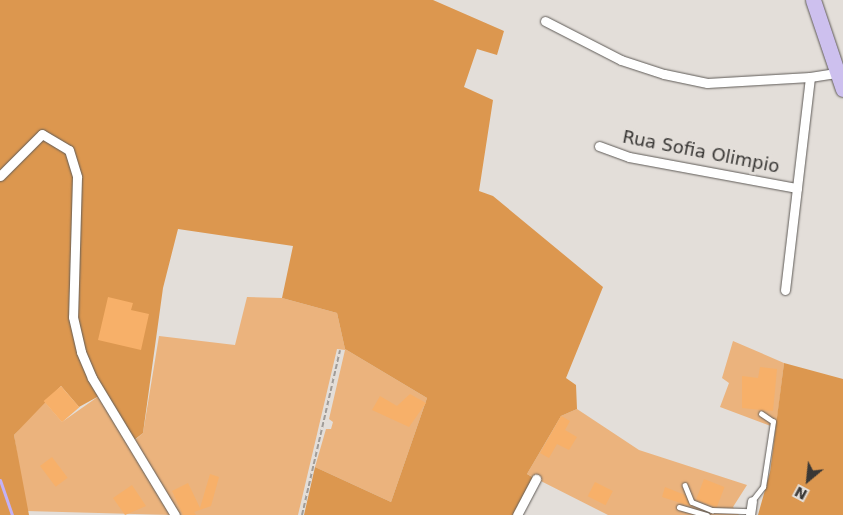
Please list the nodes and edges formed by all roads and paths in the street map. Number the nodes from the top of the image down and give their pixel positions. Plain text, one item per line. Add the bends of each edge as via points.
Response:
1 (813, 0) edge
2 (545, 21) dead end
3 (836, 73) junction
4 (810, 78) junction
5 (843, 89) edge
6 (599, 146) dead end
7 (0, 176) edge
8 (797, 188) junction
9 (785, 290) dead end
10 (340, 350) dead end
11 (761, 414) dead end
12 (536, 479) dead end
13 (685, 486) dead end
14 (752, 500) joint
15 (679, 507) dead end
16 (751, 513) edge
17 (176, 515) edge
18 (302, 515) edge
19 (517, 515) edge
20 (707, 515) edge

1 - 3 main road
2 - 4 street via 621,60 664,74 707,83
3 - 4 street
3 - 5 main road
4 - 8 street
6 - 8 street, Rua Sofia Olimpio via 629,157
7 - 17 street via 42,134 69,150 77,177 73,317 81,352 92,378
8 - 9 street
10 - 18 path
11 - 14 lane via 773,422 763,487
12 - 19 street
13 - 16 lane via 692,502 712,510
14 - 16 street
15 - 20 lane

